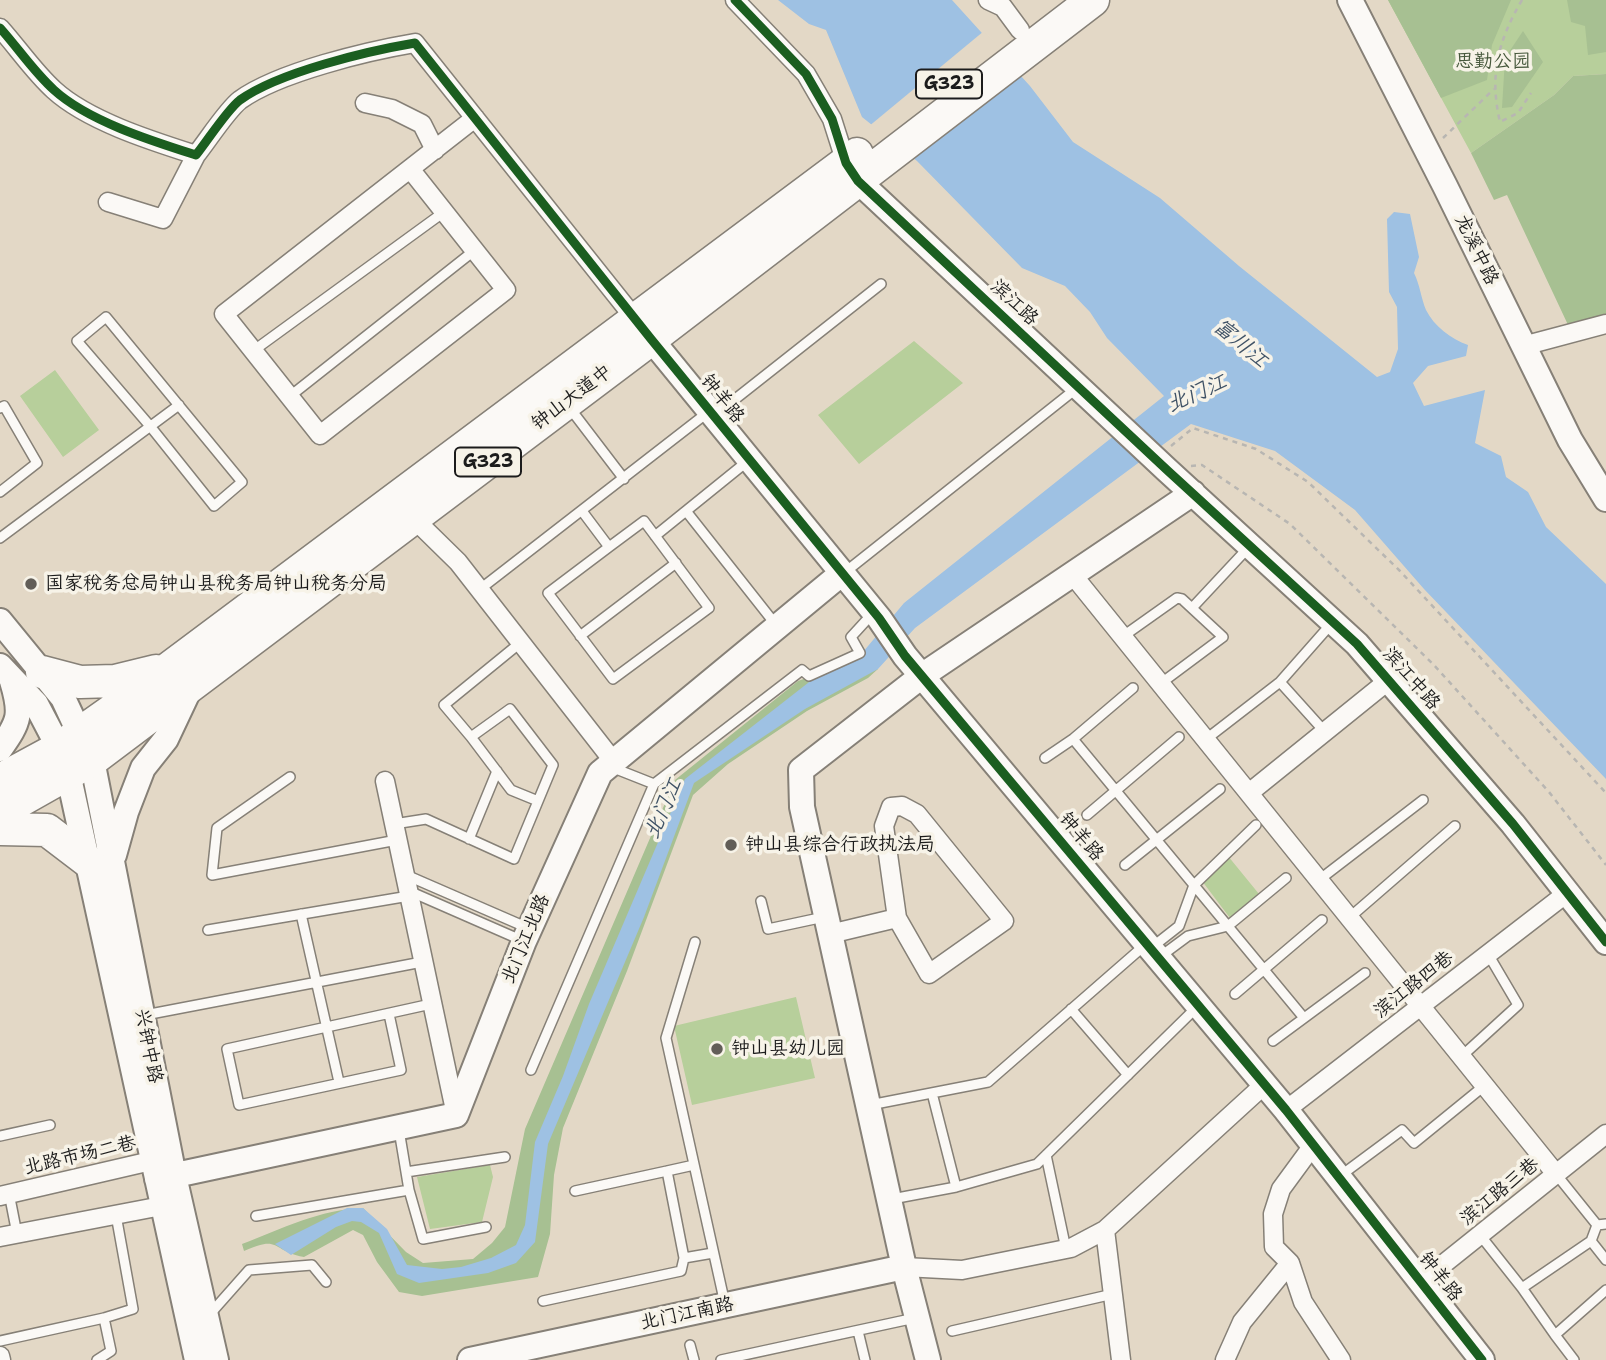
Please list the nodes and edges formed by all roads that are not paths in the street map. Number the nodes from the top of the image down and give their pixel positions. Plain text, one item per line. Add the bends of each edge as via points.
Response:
1 (735, 0) edge
2 (988, 0) edge
3 (1058, 0) edge
4 (1093, 0) edge
5 (1350, 0) edge
6 (1366, 0) edge
7 (0, 29) edge
8 (1030, 31) junction
9 (365, 103) dead end
10 (475, 118) junction
11 (435, 150) junction
12 (196, 155) junction
13 (864, 163) junction
14 (411, 170) junction
15 (108, 202) dead end
16 (444, 212) junction
17 (475, 250) junction
18 (881, 284) dead end
19 (1606, 324) edge
20 (643, 330) junction
21 (1531, 344) junction
22 (253, 351) junction
23 (1078, 387) junction
24 (559, 393) junction
25 (289, 397) junction
26 (178, 405) junction
27 (0, 408) edge
28 (711, 414) junction
29 (150, 426) junction
30 (749, 460) junction
31 (1161, 464) joint
32 (1606, 470) edge
33 (624, 479) junction
34 (1, 488) edge
35 (1193, 493) junction
36 (1606, 499) edge
37 (404, 509) junction
38 (582, 511) junction
39 (686, 511) junction
40 (655, 536) junction
41 (0, 538) edge
42 (1250, 546) junction
43 (609, 547) junction
44 (676, 563) junction
45 (841, 575) junction
46 (1072, 575) junction
47 (480, 590) junction
48 (1192, 608) junction
49 (876, 615) junction
50 (0, 621) edge
51 (1333, 621) junction
52 (777, 627) junction
53 (580, 636) junction
54 (1122, 637) junction
55 (520, 643) junction
56 (42, 672) junction
57 (6, 673) edge
58 (923, 675) junction
59 (181, 676) junction
60 (1389, 680) junction
61 (1280, 682) junction
62 (1160, 684) junction
63 (1133, 688) dead end
64 (1325, 732) junction
65 (471, 737) junction
66 (1179, 737) dead end
67 (1073, 739) junction
68 (1205, 740) junction
69 (0, 749) edge
70 (75, 753) junction
71 (1045, 758) dead end
72 (612, 764) junction
73 (497, 771) junction
74 (290, 777) dead end
75 (0, 780) edge
76 (385, 781) dead end
77 (654, 784) junction
78 (1220, 789) dead end
79 (1115, 790) junction
80 (1249, 793) junction
81 (1423, 800) dead end
82 (538, 801) junction
83 (0, 812) edge
84 (1087, 814) dead end
85 (1256, 825) dead end
86 (1455, 826) dead end
87 (0, 830) edge
88 (396, 832) junction
89 (469, 839) junction
90 (1156, 840) junction
91 (100, 864) junction
92 (1125, 865) dead end
93 (1286, 878) dead end
94 (1319, 880) junction
95 (1194, 885) junction
96 (407, 887) junction
97 (1567, 893) junction
98 (761, 901) dead end
99 (301, 914) junction
100 (897, 918) junction
101 (1349, 918) junction
102 (1322, 920) dead end
103 (828, 925) junction
104 (1228, 926) junction
105 (208, 930) dead end
106 (527, 935) junction
107 (695, 942) dead end
108 (1606, 943) edge
109 (1152, 949) junction
110 (1488, 954) junction
111 (422, 962) junction
112 (1265, 970) junction
113 (1365, 973) dead end
114 (317, 983) junction
115 (1235, 994) dead end
116 (431, 1004) junction
117 (1199, 1005) junction
118 (1420, 1006) junction
119 (1072, 1009) junction
120 (389, 1014) junction
121 (132, 1017) junction
122 (1304, 1018) junction
123 (327, 1027) junction
124 (1273, 1041) dead end
125 (1461, 1057) junction
126 (530, 1070) dead end
127 (1128, 1075) junction
128 (339, 1082) junction
129 (1265, 1084) junction
130 (1484, 1086) junction
131 (932, 1093) junction
132 (868, 1105) junction
133 (1286, 1110) junction
134 (456, 1115) junction
135 (50, 1125) dead end
136 (399, 1128) junction
137 (1606, 1134) edge
138 (0, 1136) edge
139 (1314, 1144) junction
140 (1046, 1155) junction
141 (505, 1157) dead end
142 (694, 1165) junction
143 (164, 1168) junction
144 (667, 1171) junction
145 (406, 1172) junction
146 (1556, 1174) junction
147 (1339, 1177) junction
148 (956, 1187) junction
149 (409, 1190) junction
150 (575, 1191) dead end
151 (5, 1195) edge
152 (889, 1200) junction
153 (172, 1204) junction
154 (116, 1215) junction
155 (256, 1216) dead end
156 (1601, 1224) edge
157 (486, 1227) dead end
158 (1105, 1230) junction
159 (1480, 1235) junction
160 (9, 1236) edge
161 (1591, 1241) junction
162 (1066, 1250) junction
163 (713, 1252) junction
164 (684, 1258) junction
165 (1606, 1260) edge
166 (1290, 1263) junction
167 (904, 1267) junction
168 (326, 1282) dead end
169 (1421, 1282) junction
170 (1522, 1288) junction
171 (1606, 1290) edge
172 (1113, 1294) junction
173 (544, 1301) dead end
174 (725, 1306) junction
175 (104, 1318) junction
176 (206, 1318) junction
177 (917, 1318) junction
178 (858, 1331) junction
179 (952, 1331) dead end
180 (1555, 1335) junction
181 (0, 1341) edge
182 (690, 1345) dead end
183 (760, 1356) edge
184 (498, 1357) edge
185 (97, 1360) edge
186 (197, 1360) edge
187 (216, 1360) edge
188 (470, 1360) edge
189 (694, 1360) edge
190 (721, 1360) edge
191 (865, 1360) edge
192 (928, 1360) edge
193 (1121, 1360) edge
194 (1225, 1360) edge
195 (1341, 1360) edge
196 (1482, 1360) edge
197 (1574, 1360) edge

1 - 13 street via 806,74
2 - 8 street
3 - 8 highway, G323
4 - 8 highway, G323
5 - 21 street, 龙溪中路
6 - 21 street, 龙溪中路 via 1439,142
7 - 12 street via 54,90 85,111
8 - 13 highway, G323
9 - 11 street via 392,109 422,124
10 - 11 street
10 - 12 street via 415,43 278,79 239,100
10 - 20 street
11 - 14 street
12 - 15 street via 163,219
13 - 20 highway, 钟山大道中 / G323
13 - 23 street, 滨江路
14 - 16 street
14 - 22 street via 224,314
16 - 17 street
16 - 22 lane
17 - 25 lane
17 - 25 street via 506,290 320,435
18 - 28 lane
19 - 21 street
20 - 24 highway, 钟山大道中 / G323
20 - 28 street, 钟羊路
21 - 32 street, 龙溪中路
21 - 36 street, 龙溪中路 via 1570,440
22 - 25 street
23 - 31 street, 滨江路
23 - 45 lane
24 - 33 lane
24 - 37 highway, 钟山大道中 / G323
26 - 29 lane
26 - 29 lane via 242,482 214,506
26 - 29 lane via 106,317 77,341
27 - 34 lane via 4,406 37,463
28 - 30 street, 钟羊路
28 - 33 lane
29 - 41 lane
30 - 39 lane
30 - 45 street, 钟羊路
31 - 35 street, 滨江中路
33 - 38 lane
35 - 42 street, 滨江中路
35 - 46 street
37 - 47 street
37 - 59 highway, 钟山大道中 / G323
38 - 43 lane
38 - 47 lane
39 - 40 lane
39 - 52 lane
40 - 43 lane via 644,521
40 - 44 lane
42 - 48 lane
42 - 51 street, 滨江中路
43 - 53 lane via 548,593
44 - 53 lane
44 - 53 lane via 709,608 613,679
45 - 49 street, 钟羊路
45 - 52 street, 北门江北路
46 - 54 street
46 - 58 street
47 - 55 street
48 - 54 lane via 1177,598
48 - 62 lane via 1223,637
49 - 58 street, 钟羊路
49 - 77 lane via 851,637 860,653 809,676 802,670
50 - 56 street
51 - 60 street, 滨江中路
51 - 61 lane
52 - 72 street, 北门江北路
54 - 62 street
55 - 65 lane via 444,705
55 - 72 street
56 - 59 highway via 80,682
56 - 70 street via 63,698
57 - 69 street via 20,706 16,724
57 - 70 street
58 - 103 street via 801,770 802,807
58 - 109 street, 钟羊路
59 - 70 highway, 钟山大道中 / G323
59 - 91 street via 166,739 143,768
60 - 64 street
60 - 97 street, 滨江中路
61 - 64 lane
61 - 68 lane
62 - 68 street
63 - 67 lane
64 - 80 street
65 - 73 lane
65 - 82 lane via 510,709 554,765
66 - 79 lane
67 - 71 lane
67 - 79 lane
68 - 80 street
70 - 75 highway, G323
70 - 83 highway, G323
70 - 91 street, 兴钟中路
72 - 77 lane
72 - 106 street, 北门江北路 via 600,774
73 - 82 lane via 511,790
73 - 89 lane
74 - 88 lane via 217,828 212,875
76 - 88 street
77 - 126 lane
78 - 90 lane
79 - 84 lane
79 - 90 lane
80 - 94 street
81 - 94 lane
82 - 89 lane via 514,859
85 - 95 lane
86 - 101 lane
87 - 91 highway via 47,831
88 - 89 lane via 426,819
88 - 96 street
90 - 92 lane
90 - 95 lane
91 - 121 street, 兴钟中路
93 - 104 lane
94 - 101 street
95 - 104 lane
95 - 109 lane via 1179,926
96 - 99 lane
96 - 106 lane
96 - 106 lane
96 - 111 street
97 - 108 street, 滨江中路
97 - 110 street, 滨江路四巷
98 - 103 lane via 768,929
99 - 105 lane
99 - 114 lane
100 - 100 street via 884,826 891,807 902,806 917,814 1004,921 929,974
100 - 103 street
101 - 118 street
102 - 112 lane
103 - 132 street
104 - 109 lane
104 - 112 lane
106 - 134 street, 北门江北路
107 - 142 lane via 666,1038
109 - 117 street, 钟羊路
109 - 119 lane
110 - 118 street, 滨江路四巷
110 - 125 lane via 1518,1005
111 - 114 lane
111 - 116 street
112 - 115 lane
112 - 122 lane
113 - 122 lane
114 - 121 lane
114 - 123 lane
116 - 120 lane
116 - 134 street
117 - 127 lane
117 - 129 street, 钟羊路
118 - 125 street
118 - 133 street, 滨江路四巷
119 - 127 lane
119 - 131 lane via 988,1082
120 - 123 lane
120 - 128 lane via 401,1070
121 - 143 street, 兴钟中路
122 - 124 lane
123 - 128 lane
123 - 128 lane via 227,1049 239,1104
125 - 130 street
127 - 140 lane
129 - 133 street, 钟羊路
129 - 158 street
130 - 146 street
130 - 147 lane via 1414,1143 1402,1130
131 - 132 lane
131 - 148 lane
132 - 152 street
133 - 139 street, 钟羊路
134 - 136 street
135 - 138 lane
136 - 143 street
136 - 145 lane
137 - 146 street, 滨江路三巷
139 - 147 street, 钟羊路
139 - 166 street via 1281,1189 1273,1213 1274,1247
140 - 148 lane via 1037,1164
140 - 162 lane
141 - 145 lane
142 - 144 lane
142 - 163 lane
143 - 151 street, 北路市场二巷
143 - 153 street, 兴钟中路
144 - 150 lane
144 - 164 lane
145 - 149 lane
146 - 156 lane
146 - 159 street, 滨江路三巷
147 - 169 street, 钟羊路
148 - 152 lane
149 - 155 lane
149 - 157 lane via 423,1239
151 - 160 lane
152 - 167 street
153 - 154 street
153 - 176 street, 兴钟中路
153 - 186 street, 兴钟中路
154 - 160 street
154 - 175 lane via 133,1309
156 - 161 lane
158 - 162 street
158 - 172 street
159 - 169 street, 滨江路三巷
159 - 170 lane
161 - 165 lane
161 - 170 lane
162 - 167 street via 962,1270
163 - 164 lane
163 - 174 lane
164 - 173 lane via 681,1271
166 - 194 street via 1242,1322
166 - 195 street via 1303,1302
167 - 174 street, 北门江南路
167 - 177 street
168 - 176 lane via 312,1265 249,1269
169 - 196 street, 钟羊路
170 - 180 lane
171 - 180 lane
172 - 179 lane
172 - 193 street
174 - 184 street, 北门江南路
175 - 181 lane
175 - 185 lane via 111,1351
176 - 187 street, 兴钟中路
177 - 178 lane
177 - 192 street
178 - 183 lane
178 - 191 lane
180 - 197 lane
182 - 189 lane
183 - 190 lane
184 - 188 street, 北门江南路

